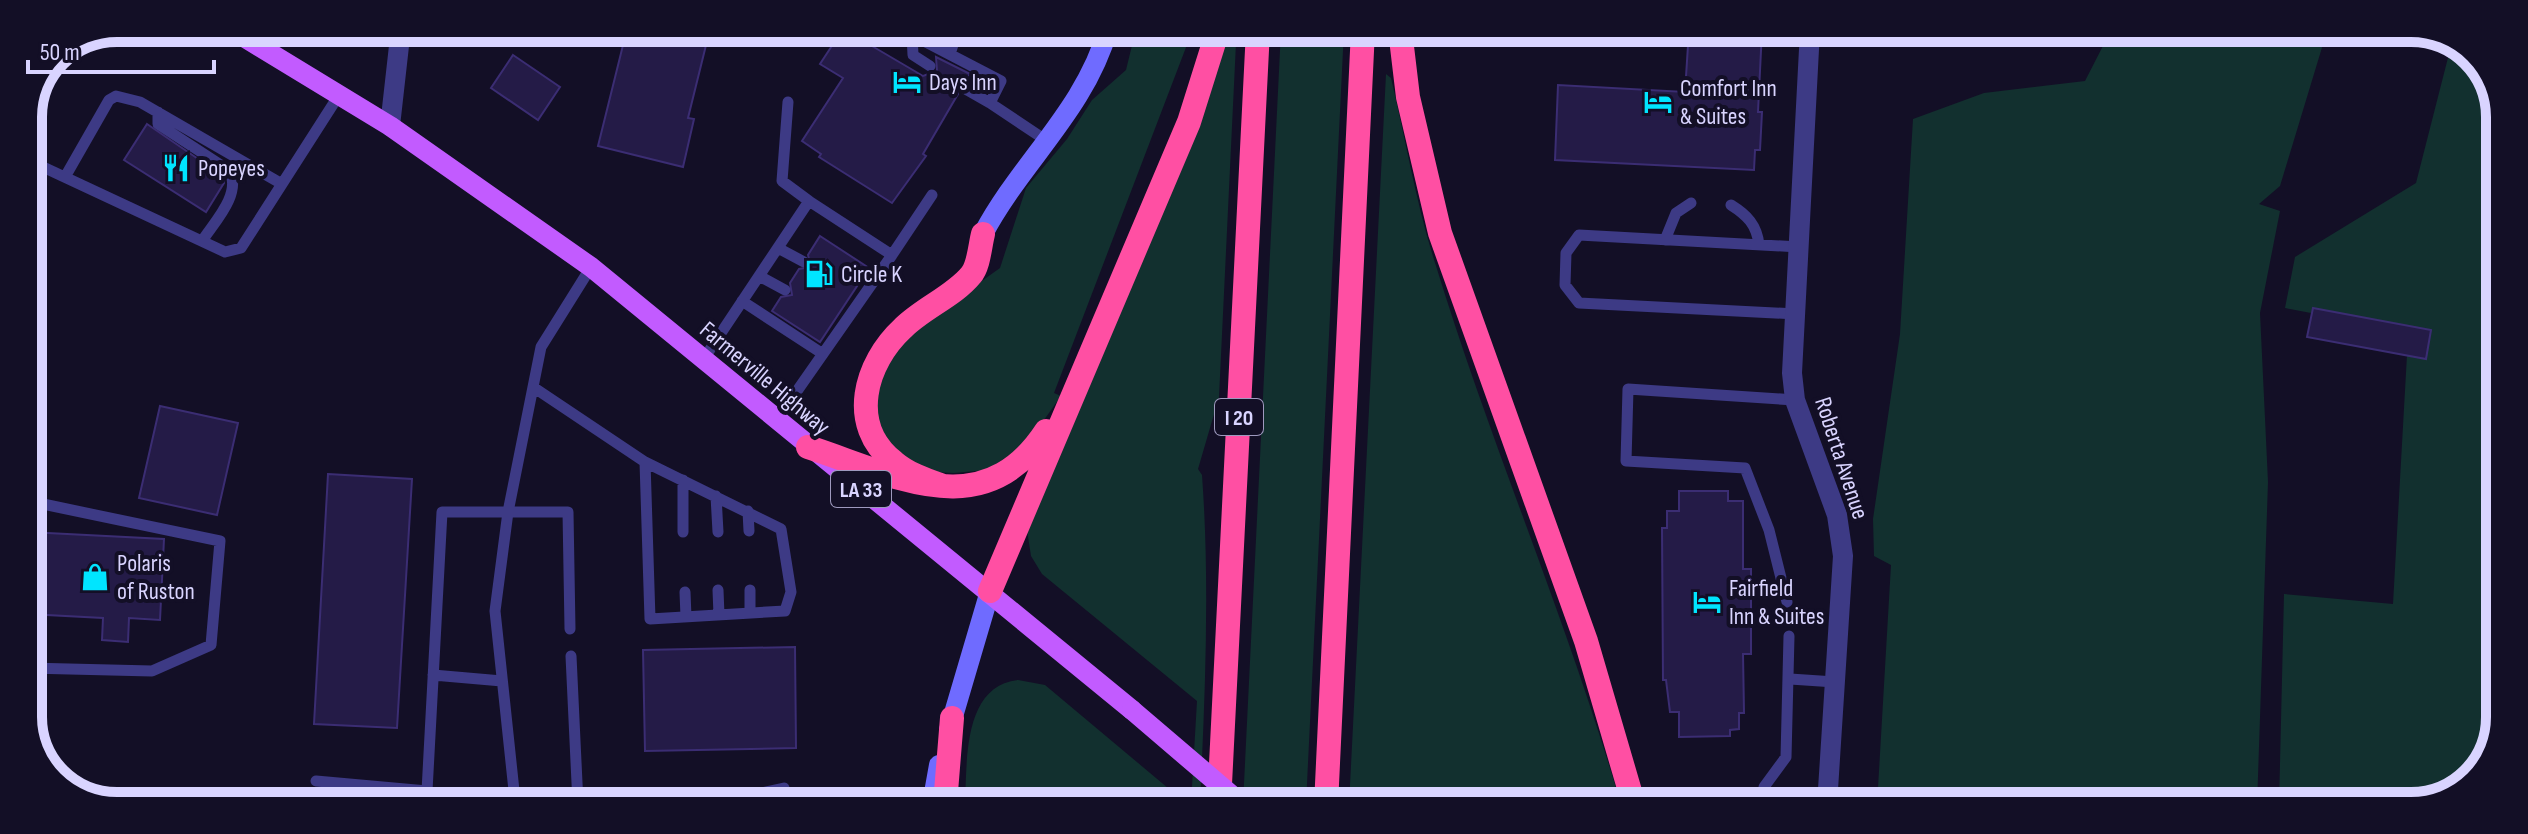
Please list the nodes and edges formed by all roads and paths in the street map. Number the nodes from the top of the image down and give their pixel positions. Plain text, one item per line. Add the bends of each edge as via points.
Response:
1 (252, 42) edge
2 (399, 42) edge
3 (909, 42) edge
4 (926, 42) edge
5 (954, 42) edge
6 (1103, 42) edge
7 (1214, 42) edge
8 (1257, 42) edge
9 (1362, 42) edge
10 (1401, 42) edge
11 (1809, 42) edge
12 (950, 54) junction
13 (930, 66) dead end
14 (962, 87) dead end
15 (339, 95) junction
16 (788, 102) dead end
17 (990, 103) junction
18 (158, 112) junction
19 (390, 126) junction
20 (1047, 141) junction
21 (42, 166) edge
22 (65, 177) junction
23 (282, 184) junction
24 (932, 195) dead end
25 (809, 201) junction
26 (1691, 203) dead end
27 (1731, 205) dead end
28 (983, 234) joint
29 (1665, 240) junction
30 (202, 241) junction
31 (1759, 245) junction
32 (1799, 247) junction
33 (778, 248) junction
34 (892, 255) junction
35 (804, 262) dead end
36 (591, 267) junction
37 (759, 276) junction
38 (785, 290) dead end
39 (742, 301) junction
40 (1796, 314) junction
41 (823, 354) junction
42 (703, 360) junction
43 (533, 387) junction
44 (1073, 389) junction
45 (1795, 400) junction
46 (776, 421) junction
47 (808, 447) junction
48 (645, 462) junction
49 (683, 480) junction
50 (943, 486) junction
51 (716, 496) junction
52 (42, 503) edge
53 (748, 511) junction
54 (508, 512) junction
55 (749, 531) dead end
56 (683, 532) dead end
57 (718, 532) dead end
58 (718, 590) dead end
59 (750, 590) dead end
60 (990, 591) junction
61 (685, 592) dead end
62 (1787, 602) dead end
63 (750, 613) junction
64 (719, 615) junction
65 (686, 617) junction
66 (570, 629) dead end
67 (1789, 636) dead end
68 (571, 656) dead end
69 (42, 668) edge
70 (433, 675) junction
71 (1790, 679) junction
72 (502, 681) junction
73 (1835, 682) junction
74 (952, 718) junction
75 (316, 781) dead end
76 (784, 788) dead end
77 (514, 792) edge
78 (577, 792) edge
79 (766, 792) edge
80 (935, 792) edge
81 (946, 792) edge
82 (1220, 792) edge
83 (1228, 792) edge
84 (1327, 792) edge
85 (1630, 792) edge
86 (1764, 792) edge
87 (1828, 792) edge

1 - 15 main road, Farmerville Highway / LA 33
2 - 19 street
3 - 13 lane via 913,55
4 - 12 lane
5 - 12 lane
6 - 20 street via 1093,71
7 - 44 highway via 1189,122
8 - 82 highway, I 20
9 - 84 highway
10 - 85 highway via 1408,97 1440,233 1586,641
11 - 32 street, Roberta Avenue
12 - 17 lane via 1001,81
14 - 17 lane
15 - 19 main road, Farmerville Highway / LA 33
15 - 23 lane
16 - 25 lane via 782,181
17 - 20 lane
18 - 22 lane via 125,97 109,100
18 - 23 lane
18 - 30 lane via 158,124 230,171 233,179 232,193
19 - 36 main road, Farmerville Highway / LA 33
20 - 28 street
21 - 22 lane
22 - 30 lane
23 - 30 lane via 241,248 225,252
24 - 34 lane
25 - 33 lane
25 - 34 lane
26 - 29 lane via 1676,213
27 - 31 lane via 1757,230
28 - 50 highway via 973,274 904,326 873,364 868,381 868,417 882,451 913,475
29 - 31 lane
29 - 40 lane via 1579,235 1566,253 1565,285 1579,303
31 - 32 lane
32 - 40 street, Roberta Avenue
33 - 35 lane
33 - 37 lane
34 - 41 lane via 857,295
36 - 42 main road, Farmerville Highway / LA 33
36 - 43 lane via 541,347
37 - 38 lane
37 - 39 lane
39 - 41 lane
39 - 42 lane
40 - 45 street, Roberta Avenue
41 - 46 lane
42 - 46 main road, Farmerville Highway / LA 33
43 - 48 lane
43 - 54 lane
44 - 50 highway via 1016,467 969,488
44 - 60 highway
45 - 62 lane via 1628,389 1626,461 1745,468 1769,530
45 - 73 street, Roberta Avenue via 1837,515 1843,556
46 - 47 main road, Farmerville Highway / LA 33
47 - 50 highway
47 - 60 main road, Farmerville Highway / LA 33
48 - 49 lane
48 - 65 lane via 650,619
49 - 51 lane
49 - 56 lane
51 - 53 lane
51 - 57 lane
52 - 69 lane via 220,541 211,645 152,671
53 - 55 lane
53 - 63 lane via 781,529 791,592 785,611
54 - 66 lane via 568,512
54 - 70 lane via 442,512
54 - 72 lane via 495,611
58 - 64 lane
59 - 63 lane
60 - 74 street
60 - 83 main road, Farmerville Highway / LA 33, bridge
61 - 65 lane
63 - 64 lane
64 - 65 lane
67 - 71 lane
68 - 78 lane
70 - 72 lane
70 - 75 lane via 427,791
71 - 73 lane
71 - 86 lane via 1786,757
72 - 77 lane
73 - 87 street, Roberta Avenue
74 - 80 street
74 - 81 highway
76 - 79 lane

